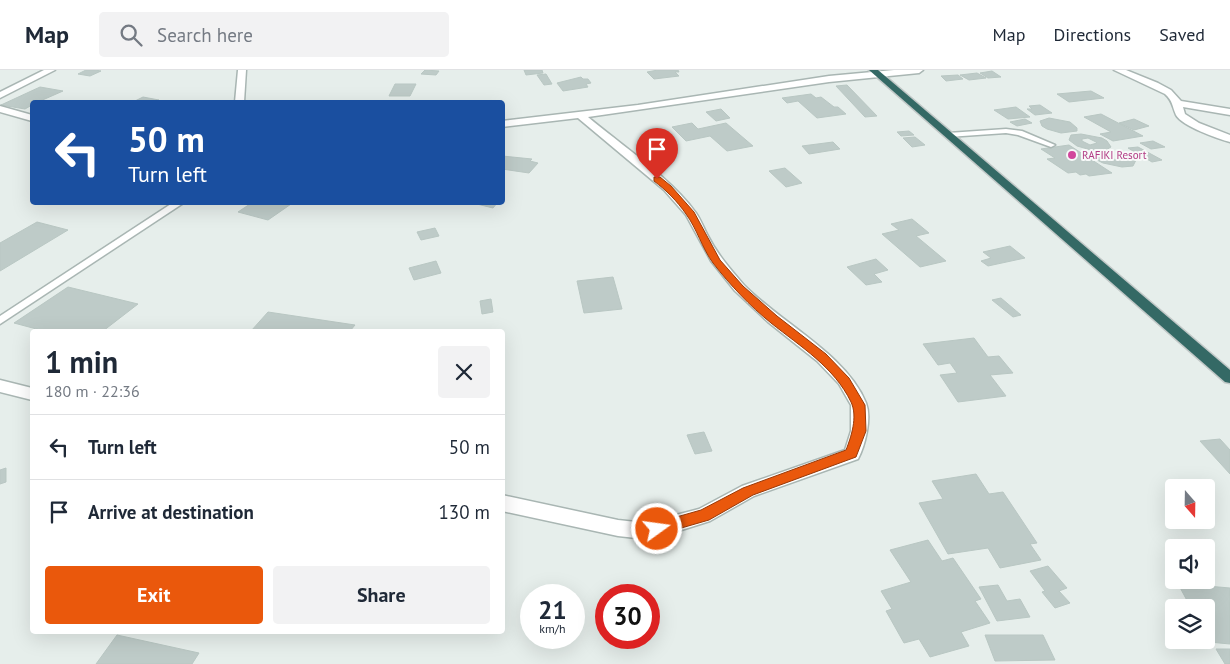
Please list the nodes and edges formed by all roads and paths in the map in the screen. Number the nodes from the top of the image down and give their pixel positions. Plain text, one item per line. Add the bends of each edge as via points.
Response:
1 (51, 70) edge
2 (242, 70) edge
3 (919, 70) edge
4 (1118, 70) edge
5 (875, 72) edge
6 (0, 95) edge
7 (240, 100) edge
8 (1178, 103) junction
9 (0, 108) edge
10 (1230, 112) edge
11 (11, 113) junction
12 (582, 116) junction
13 (0, 117) edge
14 (30, 118) edge
15 (505, 124) edge
16 (948, 136) junction
17 (1230, 139) edge
18 (1051, 145) dead end
19 (176, 205) edge
20 (0, 320) edge
21 (1230, 378) edge
22 (0, 386) edge
23 (30, 394) edge
24 (505, 504) edge

1 - 6 street
2 - 7 street
3 - 5 street
4 - 8 street via 1165,90
5 - 12 street
5 - 16 highway
8 - 10 street
8 - 17 street via 1181,115
9 - 11 street
11 - 13 street
11 - 14 street
12 - 15 street
12 - 24 street via 668,188 690,214 717,261 740,288 845,380 859,405 859,431 852,454 748,492 704,515 661,528 645,531 618,528
16 - 18 lane via 1006,131
16 - 21 highway
19 - 20 lane
22 - 23 street

